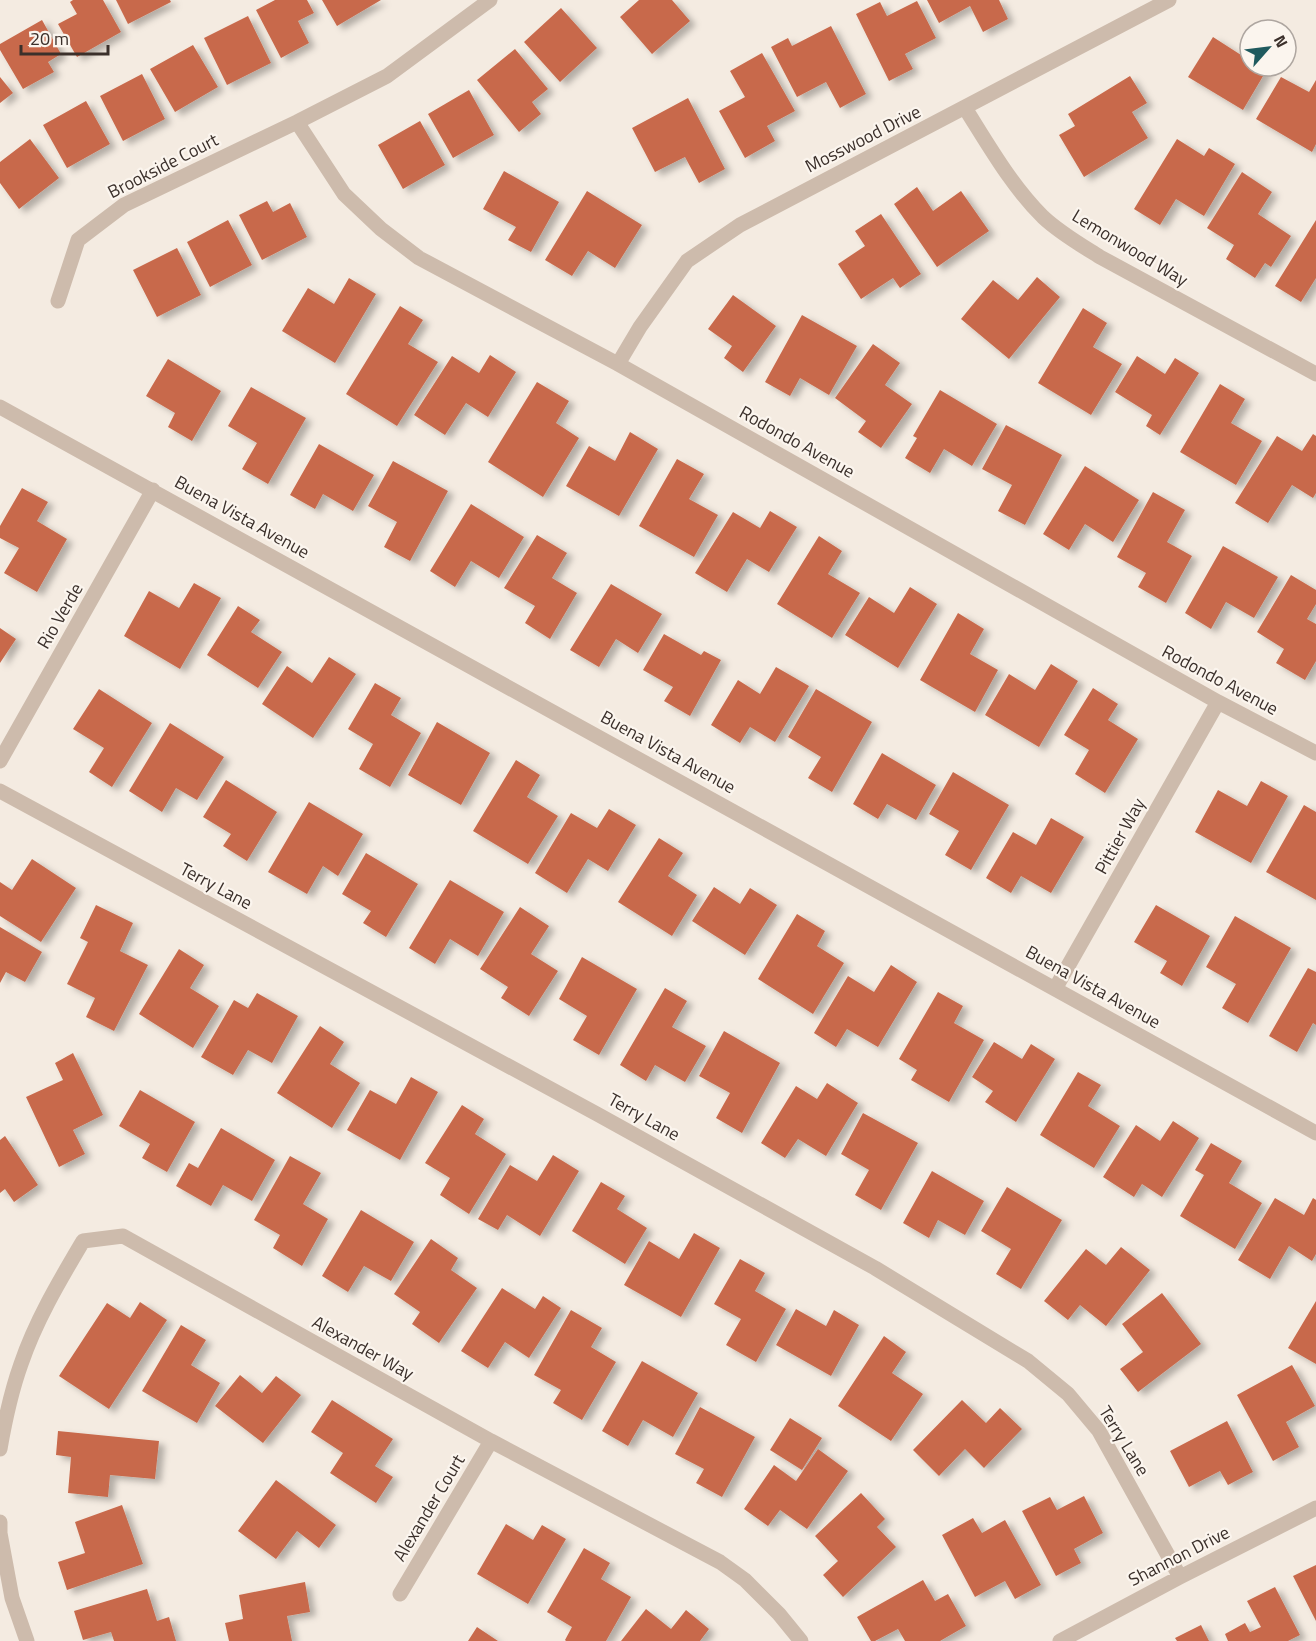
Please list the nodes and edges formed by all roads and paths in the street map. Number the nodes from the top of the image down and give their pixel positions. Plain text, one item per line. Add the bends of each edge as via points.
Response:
1 (490, 0) edge
2 (1169, 0) edge
3 (965, 108) junction
4 (297, 122) junction
5 (58, 301) dead end
6 (618, 364) junction
7 (1316, 374) edge
8 (0, 406) edge
9 (153, 490) junction
10 (1218, 702) junction
11 (1316, 753) edge
12 (0, 761) edge
13 (0, 791) edge
14 (1055, 989) junction
15 (1316, 1133) edge
16 (491, 1442) junction
17 (0, 1449) edge
18 (1316, 1508) edge
19 (0, 1522) edge
20 (1180, 1577) junction
21 (400, 1594) dead end
22 (27, 1641) edge
23 (801, 1641) edge
24 (1060, 1641) edge

1 - 4 street, Brookside Court via 387,76
2 - 3 street, Mosswood Drive
3 - 6 street, Mosswood Drive via 740,225 687,261
3 - 7 street, Lemonwood Way via 1013,183 1059,229 1100,257
4 - 5 street, Brookside Court via 124,205 78,240
4 - 6 street, Rodondo Avenue via 344,194 418,258
6 - 10 street, Rodondo Avenue
8 - 9 street, Buena Vista Avenue
9 - 12 street, Rio Verde
9 - 14 street, Buena Vista Avenue
10 - 11 street, Rodondo Avenue
10 - 14 street, Pittier Way
13 - 20 street, Terry Lane via 607,1119 875,1268 1028,1361 1068,1394 1100,1431
14 - 15 street, Buena Vista Avenue
16 - 17 street, Alexander Way via 123,1236 83,1241 48,1302 21,1362
16 - 21 street, Alexander Court
16 - 23 street, Alexander Way via 720,1562 745,1580
18 - 20 street, Shannon Drive
19 - 22 street via 12,1598
20 - 24 street, Shannon Drive

